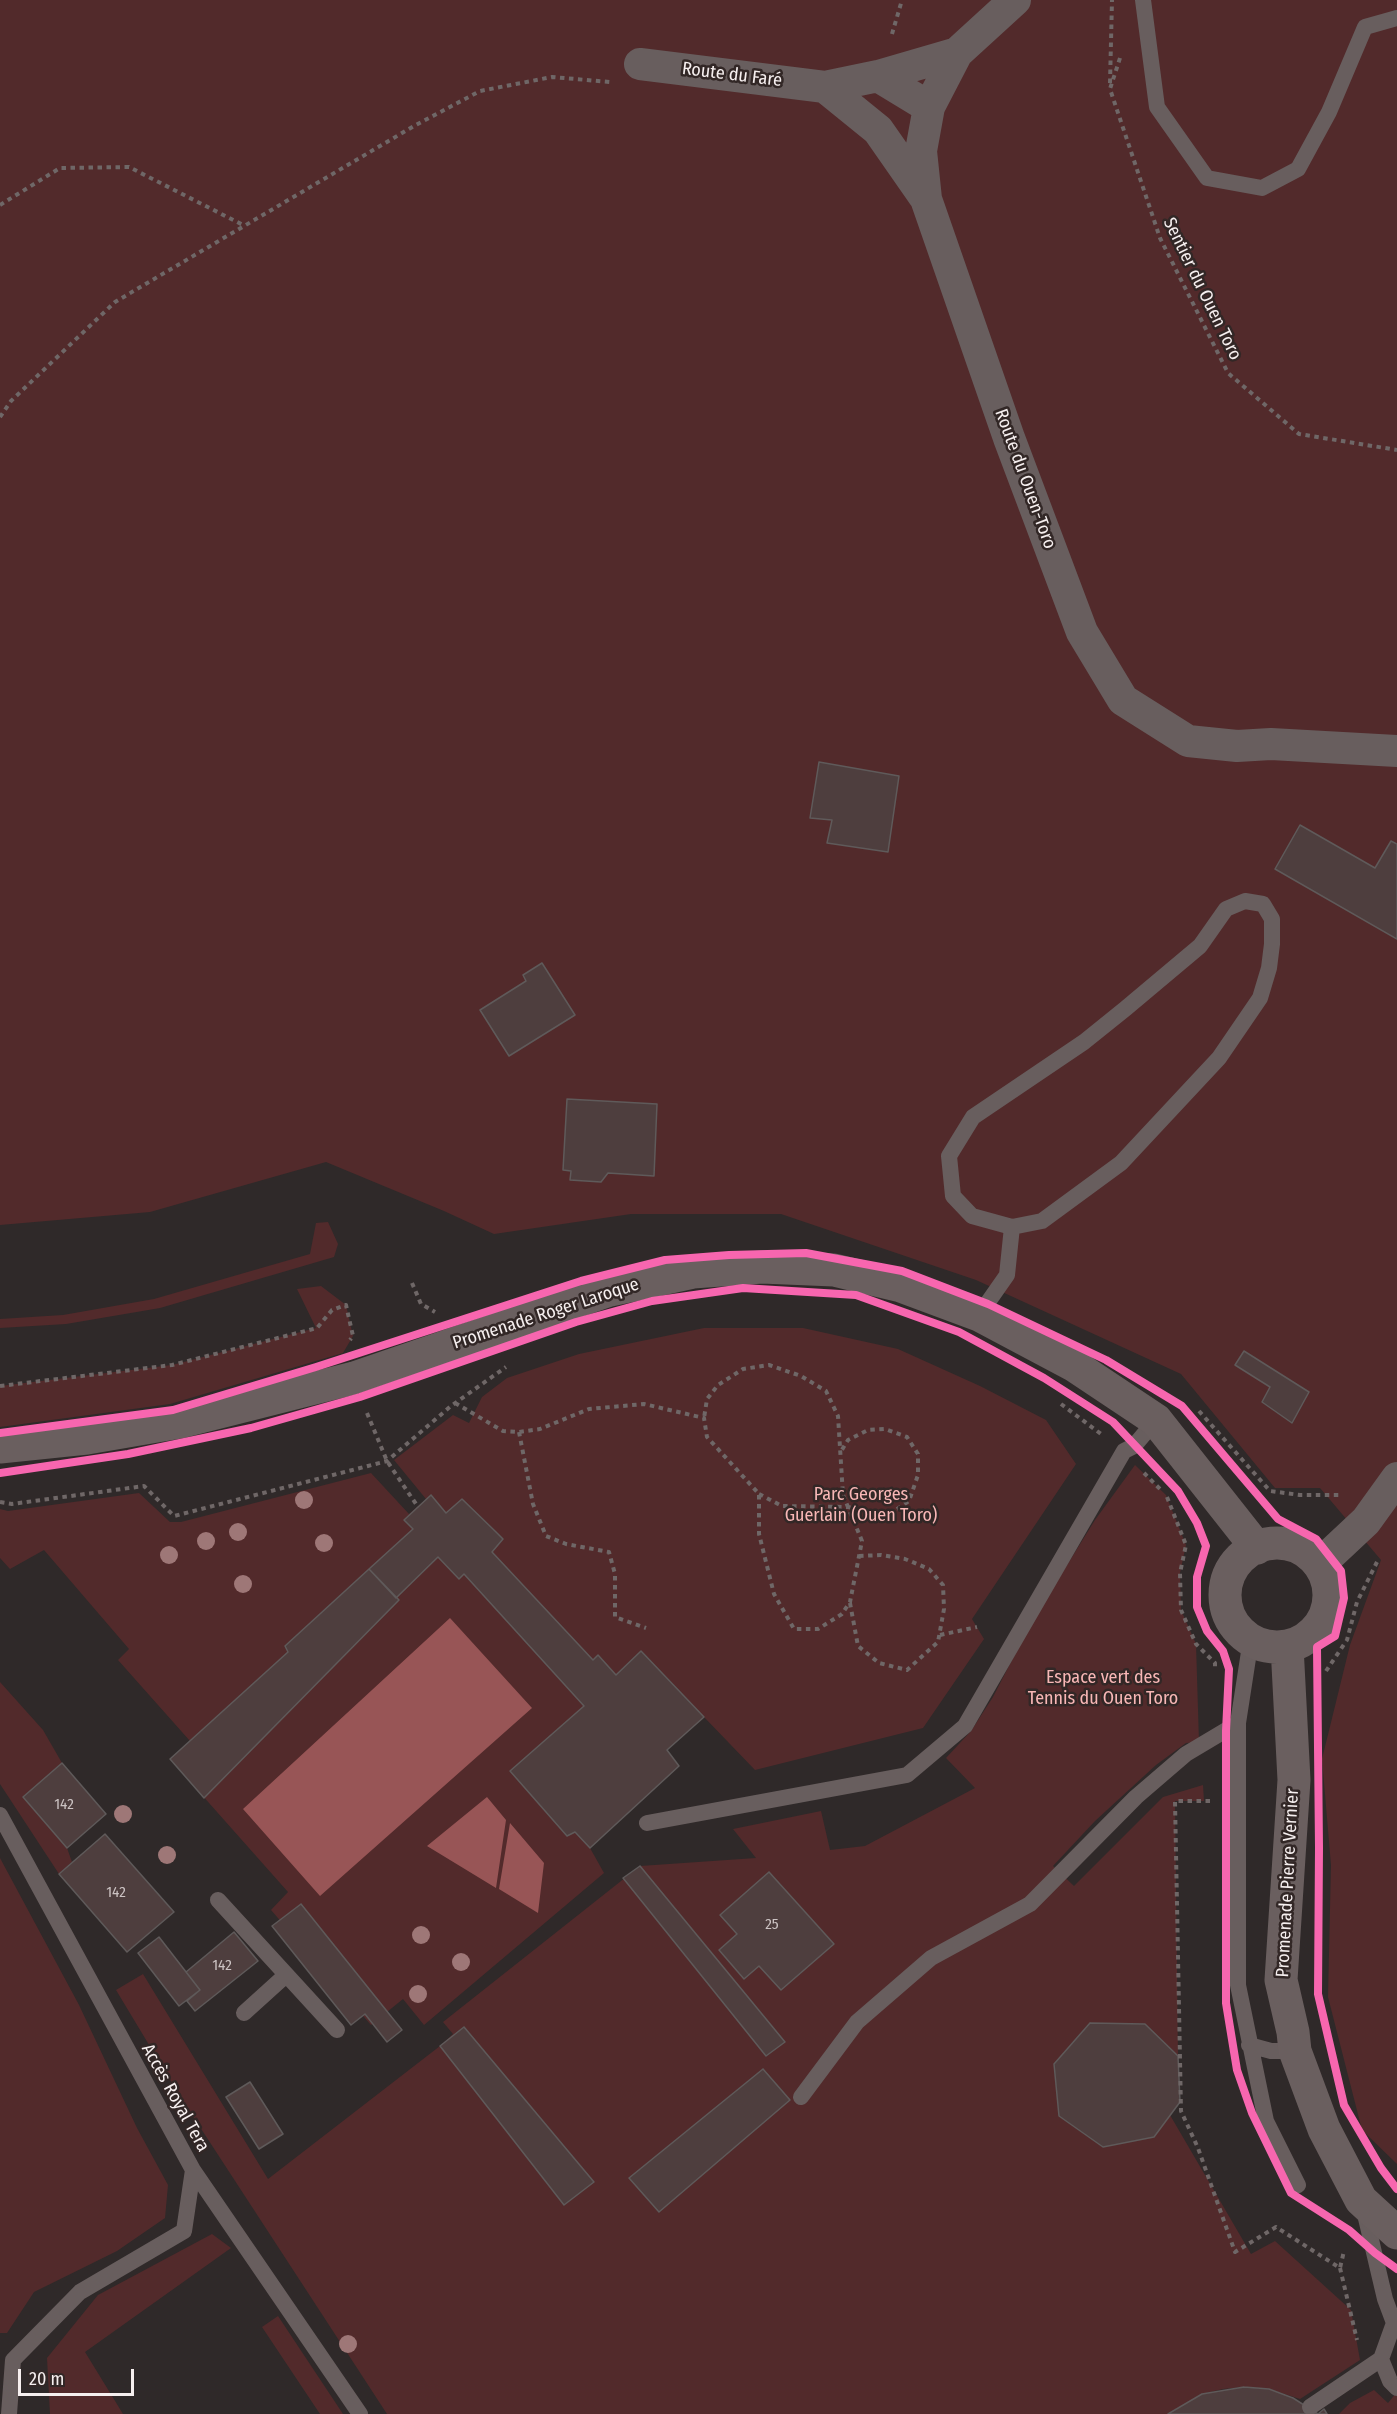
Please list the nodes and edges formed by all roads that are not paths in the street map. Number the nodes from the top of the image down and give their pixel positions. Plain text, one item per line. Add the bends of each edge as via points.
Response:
1 (1015, 0) edge
2 (1143, 0) edge
3 (1397, 18) edge
4 (957, 53) junction
5 (640, 64) road end
6 (878, 76) junction
7 (825, 87) junction
8 (929, 107) junction
9 (926, 199) junction
10 (1397, 751) edge
11 (1012, 1227) junction
12 (979, 1315) junction
13 (1156, 1420) junction
14 (0, 1448) edge
15 (1397, 1478) edge
16 (1257, 1548) junction
17 (1319, 1565) junction
18 (1251, 1639) junction
19 (1287, 1646) junction
20 (1238, 1723) junction
21 (0, 1815) edge
22 (647, 1823) dead end
23 (218, 1900) dead end
24 (286, 1975) junction
25 (244, 2013) dead end
26 (337, 2030) dead end
27 (1249, 2045) junction
28 (1295, 2051) junction
29 (801, 2097) dead end
30 (193, 2170) junction
31 (1298, 2185) dead end
32 (1361, 2200) junction
33 (1397, 2233) edge
34 (1381, 2360) junction
35 (1397, 2388) edge
36 (1310, 2407) dead end
37 (9, 2414) edge
38 (360, 2414) edge

1 - 4 street, Route du Ouen-Toro
2 - 3 lane via 1157,107 1207,178 1262,188 1298,169 1329,112 1365,27
4 - 6 street, Route du Faré
4 - 8 street, Route du Ouen-Toro
5 - 7 street, Route du Faré
6 - 7 street, Route du Faré
6 - 8 street
7 - 9 street via 878,130
8 - 9 street, Route du Ouen-Toro via 921,151
9 - 10 street, Route du Ouen-Toro via 1082,632 1123,700 1188,741
11 - 11 lane via 1042,1221 1121,1163 1219,1058 1260,998 1269,968 1272,919 1263,904 1245,901 1226,909 1200,946 1125,1009 1084,1042 973,1117 949,1156 953,1196 972,1216
11 - 12 lane via 1007,1275
12 - 13 main road, Promenade Roger Laroque via 1075,1366
12 - 14 main road, Promenade Roger Laroque via 901,1286 834,1270 762,1267 693,1272 610,1290 354,1378 180,1422
13 - 16 main road, Promenade Roger Laroque
13 - 22 lane via 1134,1446 1124,1451 965,1726 907,1775
15 - 17 street via 1366,1521
16 - 17 main road via 1270,1543 1293,1545
16 - 18 main road via 1232,1568 1225,1591 1228,1614
17 - 19 main road via 1326,1575 1330,1598 1323,1620 1308,1637
18 - 19 main road via 1263,1645
18 - 20 lane
19 - 28 main road, Promenade Pierre Vernier via 1294,1780 1281,1980
20 - 27 lane via 1238,1985
20 - 29 lane via 1186,1754 1136,1797 1030,1904 931,1958 857,2022
21 - 30 lane, Accès Royal Tera
23 - 24 lane
24 - 25 lane
24 - 26 lane
27 - 28 lane via 1271,2051
27 - 31 lane via 1266,2121
28 - 32 main road, Promenade Pierre Vernier via 1324,2129
30 - 37 lane, Accès Royal Tera via 184,2232 80,2292 13,2360
30 - 38 lane
32 - 33 main road, Promenade Pierre Vernier
32 - 34 lane via 1394,2323
34 - 35 lane
34 - 36 lane

